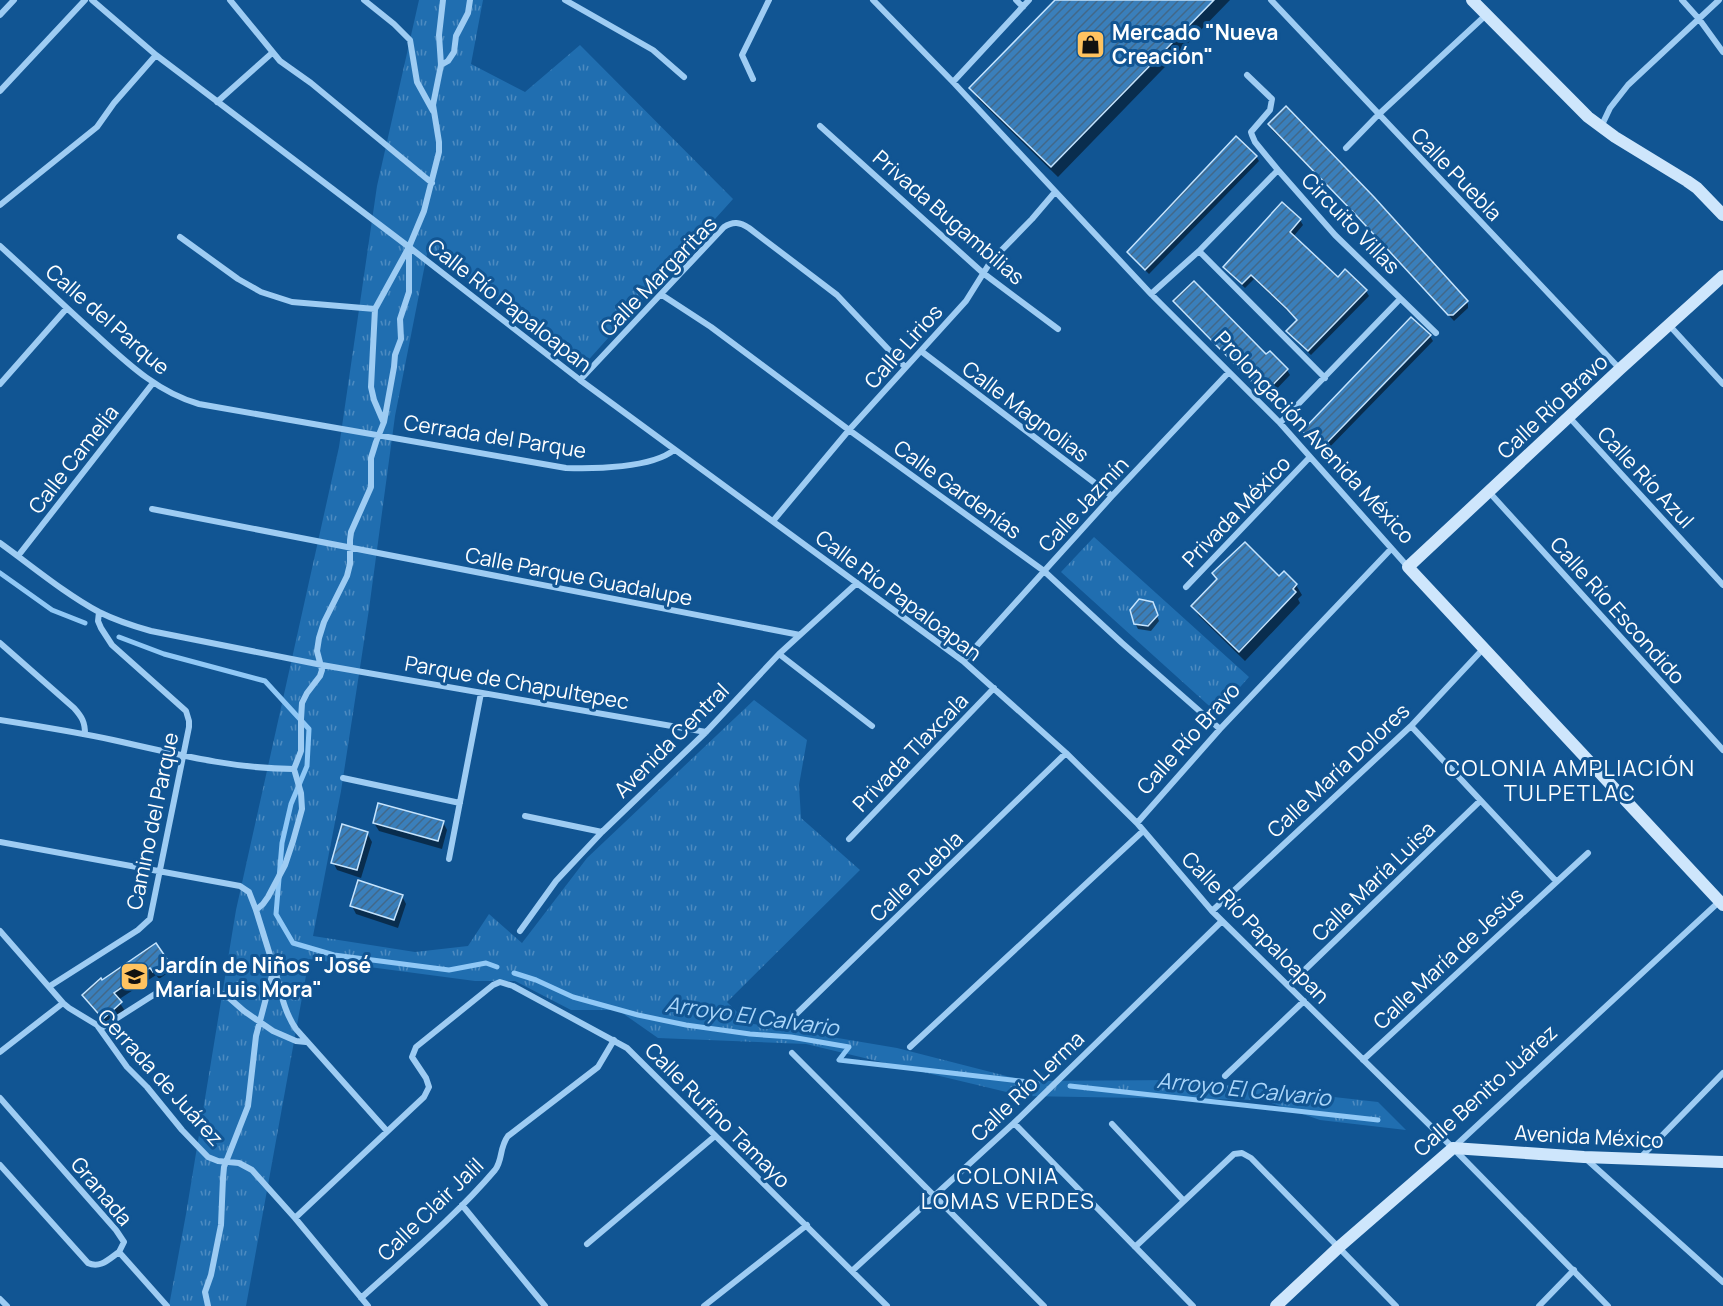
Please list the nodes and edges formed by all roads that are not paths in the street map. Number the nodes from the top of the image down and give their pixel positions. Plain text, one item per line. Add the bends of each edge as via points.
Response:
1 (14, 0) edge
2 (85, 0) edge
3 (92, 0) edge
4 (230, 0) edge
5 (364, 0) edge
6 (443, 0) edge
7 (470, 0) edge
8 (564, 0) edge
9 (769, 0) edge
10 (873, 0) edge
11 (1016, 0) edge
12 (1029, 0) edge
13 (1271, 0) edge
14 (1472, 0) edge
15 (1682, 0) edge
16 (1719, 0) edge
17 (1023, 7) junction
18 (0, 15) edge
19 (1486, 15) junction
20 (1699, 19) junction
21 (1723, 52) edge
22 (272, 53) junction
23 (156, 55) junction
24 (441, 65) junction
25 (1247, 75) dead end
26 (684, 77) dead end
27 (753, 79) dead end
28 (953, 81) junction
29 (0, 91) edge
30 (217, 102) junction
31 (434, 112) junction
32 (1378, 115) junction
33 (820, 126) dead end
34 (1601, 127) junction
35 (1346, 148) dead end
36 (1278, 170) junction
37 (432, 183) junction
38 (1055, 192) junction
39 (0, 205) edge
40 (1723, 215) edge
41 (180, 237) dead end
42 (0, 246) edge
43 (409, 247) junction
44 (1198, 251) junction
45 (983, 273) junction
46 (1723, 276) edge
47 (1151, 294) junction
48 (662, 295) junction
49 (1400, 298) junction
50 (67, 308) junction
51 (375, 309) junction
52 (1668, 324) junction
53 (1058, 329) dead end
54 (1436, 333) dead end
55 (921, 351) junction
56 (905, 367) junction
57 (1620, 369) junction
58 (1229, 372) junction
59 (1325, 378) junction
60 (580, 380) junction
61 (153, 382) junction
62 (0, 384) edge
63 (1723, 384) edge
64 (1569, 417) junction
65 (384, 422) junction
66 (1280, 423) junction
67 (849, 430) junction
68 (379, 435) junction
69 (674, 450) junction
70 (1310, 458) junction
71 (1489, 492) junction
72 (1112, 496) junction
73 (152, 510) dead end
74 (772, 521) junction
75 (0, 543) edge
76 (350, 549) junction
77 (1391, 549) junction
78 (18, 556) junction
79 (1408, 567) junction
80 (1044, 571) junction
81 (857, 583) junction
82 (1723, 585) edge
83 (1186, 587) dead end
84 (99, 612) junction
85 (800, 635) junction
86 (0, 643) edge
87 (1483, 649) junction
88 (779, 654) junction
89 (963, 661) junction
90 (322, 665) junction
91 (994, 688) junction
92 (481, 693) junction
93 (0, 720) edge
94 (872, 726) dead end
95 (1411, 726) junction
96 (1220, 729) junction
97 (706, 732) junction
98 (85, 734) junction
99 (1723, 750) edge
100 (1066, 753) junction
101 (183, 755) junction
102 (294, 769) junction
103 (343, 778) dead end
104 (1480, 801) junction
105 (460, 803) junction
106 (525, 816) dead end
107 (1137, 823) junction
108 (1143, 831) junction
109 (602, 832) junction
110 (849, 839) dead end
111 (0, 842) edge
112 (1588, 853) dead end
113 (449, 859) dead end
114 (160, 871) junction
115 (1556, 881) junction
116 (1722, 901) edge
117 (256, 910) junction
118 (1212, 911) junction
119 (1222, 921) junction
120 (520, 930) dead end
121 (1, 935) edge
122 (274, 968) junction
123 (50, 986) junction
124 (1288, 986) junction
125 (1304, 1001) junction
126 (63, 1003) junction
127 (259, 1022) junction
128 (788, 1022) dead end
129 (100, 1029) junction
130 (614, 1040) junction
131 (306, 1042) junction
132 (910, 1047) dead end
133 (0, 1052) edge
134 (792, 1053) dead end
135 (1363, 1060) junction
136 (1723, 1073) edge
137 (1225, 1076) dead end
138 (0, 1098) edge
139 (1014, 1123) junction
140 (1112, 1124) dead end
141 (387, 1131) junction
142 (715, 1136) junction
143 (1453, 1148) junction
144 (1584, 1157) junction
145 (1640, 1158) junction
146 (226, 1161) junction
147 (1723, 1162) edge
148 (0, 1165) edge
149 (934, 1196) junction
150 (1184, 1201) junction
151 (462, 1205) junction
152 (295, 1218) junction
153 (807, 1226) junction
154 (587, 1244) dead end
155 (1135, 1247) junction
156 (1339, 1247) junction
157 (119, 1252) junction
158 (1574, 1270) junction
159 (852, 1271) junction
160 (1723, 1282) edge
161 (361, 1298) junction
162 (0, 1299) edge
163 (7, 1306) edge
164 (167, 1306) edge
165 (208, 1306) edge
166 (368, 1306) edge
167 (545, 1306) edge
168 (704, 1306) edge
169 (887, 1306) edge
170 (1044, 1306) edge
171 (1193, 1306) edge
172 (1276, 1306) edge
173 (1396, 1306) edge
174 (1539, 1306) edge
175 (1608, 1306) edge

1 - 18 street
2 - 29 street
3 - 23 street, Calle Río Papaloapan
4 - 22 street
5 - 31 street via 410,40 417,82
6 - 24 street
7 - 24 street via 454,52
8 - 26 street via 654,50
9 - 27 street via 742,55
10 - 28 street, Prolongación Avenida México
11 - 17 street
12 - 17 street
13 - 32 street, Calle Puebla
14 - 19 street
15 - 20 street
16 - 20 street
17 - 28 street
19 - 32 street
19 - 34 street via 1575,106
20 - 21 street
20 - 34 street via 1628,85
22 - 30 street
22 - 37 street
23 - 30 street, Calle Río Papaloapan
23 - 39 street via 97,127
24 - 31 street
25 - 36 street, Circuito Villas via 1272,99 1270,110 1251,135
28 - 38 street, Prolongación Avenida México
30 - 43 street, Calle Río Papaloapan
31 - 37 street via 440,142
32 - 35 street
32 - 57 street, Calle Puebla
33 - 45 street, Privada Bugambilias
34 - 40 street via 1697,188
36 - 44 street, Circuito Villas
36 - 49 street, Circuito Villas via 1335,235
37 - 43 street
38 - 45 street, Calle Lirios
38 - 47 street, Prolongación Avenida México
41 - 51 street via 261,292 292,302
42 - 50 street, Calle del Parque
43 - 51 street
43 - 60 street, Calle Río Papaloapan
43 - 65 street via 409,292 400,319 400,339
44 - 47 street, Circuito Villas
44 - 59 street
45 - 53 street, Privada Bugambilias
45 - 55 street, Calle Lirios via 966,301
46 - 52 street, Calle Río Bravo
47 - 58 street, Prolongación Avenida México
48 - 56 street, Calle Margaritas via 724,227 742,224 837,295
48 - 60 street, Calle Margaritas
48 - 67 street, Calle Gardenías
49 - 54 street, Circuito Villas
49 - 59 street, Circuito Villas
50 - 61 street, Calle del Parque
50 - 62 street
51 - 65 street via 371,387
52 - 57 street, Calle Río Bravo
52 - 63 street
55 - 56 street, Calle Lirios
55 - 72 street, Calle Magnolias
56 - 67 street, Calle Lirios
57 - 64 street, Calle Río Bravo
58 - 66 street, Prolongación Avenida México
58 - 72 street, Calle Jazmín
59 - 66 street, Circuito Villas
60 - 69 street, Calle Río Papaloapan
61 - 68 street, Calle del Parque via 198,404
61 - 78 street, Calle Camelia
64 - 71 street, Calle Río Bravo
64 - 82 street, Calle Río Azul
65 - 68 street
66 - 70 street, Prolongación Avenida México
67 - 74 street, Calle Lirios
67 - 80 street, Calle Gardenías
68 - 69 street, Cerrada del Parque via 566,468 621,466 664,457
68 - 76 street via 371,458 371,487 351,532
69 - 74 street, Calle Río Papaloapan
70 - 77 street, Prolongación Avenida México
70 - 83 street, Privada México
71 - 79 street, Calle Río Bravo
71 - 99 street, Calle Río Escondido
72 - 80 street, Calle Jazmín
73 - 76 street, Calle Parque Guadalupe
74 - 81 street, Calle Río Papaloapan
75 - 78 street, Parque de Chapultepec
76 - 85 street, Calle Parque Guadalupe
76 - 90 street via 346,576 319,638 317,651
77 - 79 street, Prolongación Avenida México
77 - 96 street, Calle Río Bravo
78 - 84 street, Parque de Chapultepec
79 - 87 street, Prolongación Avenida México
80 - 89 street, Calle Jazmín
80 - 96 street, Calle Gardenías
81 - 85 street, Avenida Central
81 - 89 street, Calle Río Papaloapan
84 - 90 street, Parque de Chapultepec via 151,631
84 - 101 street, Camino del Parque via 98,621 112,645 186,711 189,727
85 - 88 street, Avenida Central
86 - 98 street via 82,717
87 - 95 street, Calle María Dolores
87 - 116 street, Prolongación Avenida México
88 - 94 street
88 - 97 street, Avenida Central
89 - 91 street, Calle Río Papaloapan
90 - 92 street, Parque de Chapultepec
90 - 102 street via 320,676 302,704 301,751
91 - 100 street, Calle Río Papaloapan
91 - 110 street, Privada Tlaxcala
92 - 97 street, Parque de Chapultepec
92 - 105 street
93 - 98 street
95 - 104 street
95 - 118 street, Calle María Dolores
96 - 107 street, Calle Río Bravo
97 - 109 street, Avenida Central
98 - 101 street
100 - 107 street, Calle Río Papaloapan
100 - 128 street, Calle Puebla
101 - 102 street
101 - 114 street, Camino del Parque
102 - 117 street via 302,803 293,842 272,889
103 - 105 street
104 - 115 street
104 - 124 street, Calle María Luisa
105 - 113 street
106 - 109 street
107 - 108 street, Calle Río Papaloapan
108 - 118 street, Calle Río Papaloapan
108 - 132 street
109 - 120 street, Avenida Central via 556,881
111 - 114 street
112 - 115 street, Calle María de Jesús
114 - 117 street via 240,886 249,892
114 - 123 street, Camino del Parque via 150,920
115 - 135 street, Calle María de Jesús
116 - 143 street, Calle Benito Juárez
117 - 122 street
118 - 119 street, Calle Río Papaloapan
119 - 124 street, Calle Río Papaloapan
119 - 139 street, Calle Río Lerma
121 - 123 street, Cerrada de Juárez
122 - 127 street
122 - 131 street via 288,1017
123 - 126 street, Cerrada de Juárez
124 - 125 street, Calle Río Papaloapan
125 - 135 street, Calle Río Papaloapan
125 - 137 street
126 - 129 street, Cerrada de Juárez
126 - 133 street
127 - 129 street via 216,991 159,992
127 - 131 street
127 - 146 street via 248,1106
129 - 146 street, Cerrada de Juárez via 182,1130 208,1157
130 - 141 street, Calle Rufino Tamayo via 500,982 414,1050 412,1057 429,1088
130 - 142 street, Calle Rufino Tamayo via 627,1048
130 - 151 street, Calle Clair Jalil via 598,1067 508,1137 498,1167
131 - 141 street
134 - 149 street
135 - 143 street, Calle Río Papaloapan
136 - 145 street
138 - 157 street, Granada via 122,1238 124,1245
139 - 149 street, Calle Río Lerma
139 - 155 street
140 - 150 street
141 - 152 street
142 - 153 street, Calle Rufino Tamayo
142 - 154 street
143 - 144 street, Avenida México
143 - 156 street, Calle Benito Juárez
143 - 158 street, Calle Río Papaloapan
144 - 145 street, Avenida México
144 - 160 street
145 - 147 street, Avenida México
146 - 152 street via 244,1164 252,1170
146 - 165 street via 221,1225 205,1292
148 - 157 street via 88,1263 100,1265
149 - 159 street, Calle Río Lerma
149 - 170 street
150 - 155 street
150 - 156 street via 1234,1154 1242,1153
151 - 161 street, Calle Clair Jalil
151 - 167 street
152 - 161 street
153 - 159 street, Calle Rufino Tamayo
153 - 168 street
155 - 171 street
156 - 172 street, Calle Benito Juárez
156 - 173 street
157 - 164 street, Granada
158 - 174 street
158 - 175 street, Calle Río Papaloapan
159 - 169 street, Calle Rufino Tamayo
161 - 166 street
162 - 163 street

